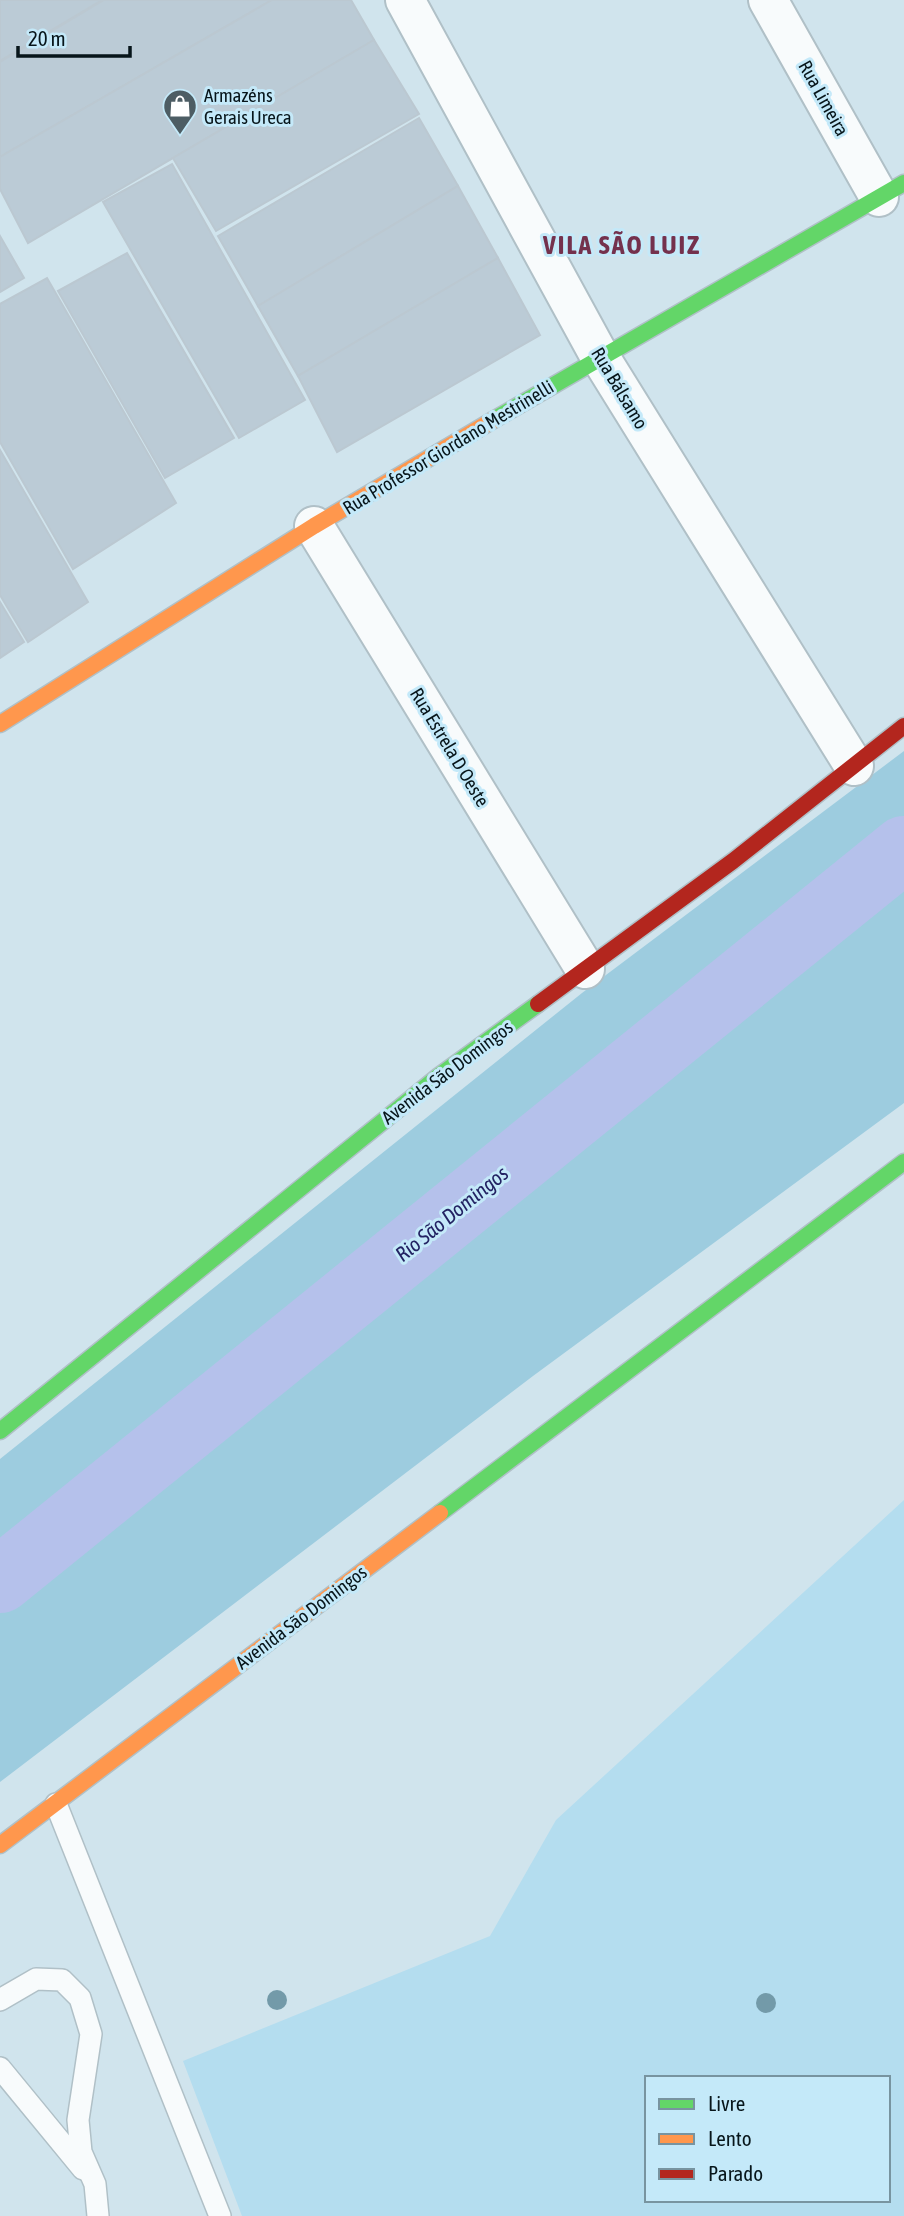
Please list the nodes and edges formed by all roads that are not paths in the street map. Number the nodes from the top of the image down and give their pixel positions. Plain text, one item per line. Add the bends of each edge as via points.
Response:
1 (405, 0) edge
2 (768, 0) edge
3 (892, 190) edge
4 (600, 357) junction
5 (314, 526) junction
6 (0, 724) edge
7 (904, 726) edge
8 (854, 766) junction
9 (585, 969) junction
10 (904, 1162) edge
11 (0, 1431) edge
12 (56, 1804) junction
13 (0, 1845) edge
14 (0, 2000) edge
15 (0, 2068) edge
16 (95, 2184) junction
17 (99, 2216) edge
18 (220, 2216) edge

1 - 4 street, Rua Bálsamo
2 - 3 street, Rua Limeira
3 - 4 street, Rua Professor Giordano Mestrinelli
4 - 5 street, Rua Professor Giordano Mestrinelli
4 - 8 street, Rua Bálsamo
5 - 6 street, Rua Professor Giordano Mestrinelli
5 - 9 street, Rua Estrela D Oeste
7 - 8 street, Avenida São Domingos
8 - 9 street, Avenida São Domingos
9 - 11 street, Avenida São Domingos via 439,1076
10 - 12 street, Avenida São Domingos
12 - 13 street, Avenida São Domingos
12 - 18 lane
14 - 16 lane via 36,1979 62,1980 80,1998 91,2034 78,2120 81,2152
15 - 16 lane
16 - 17 lane

